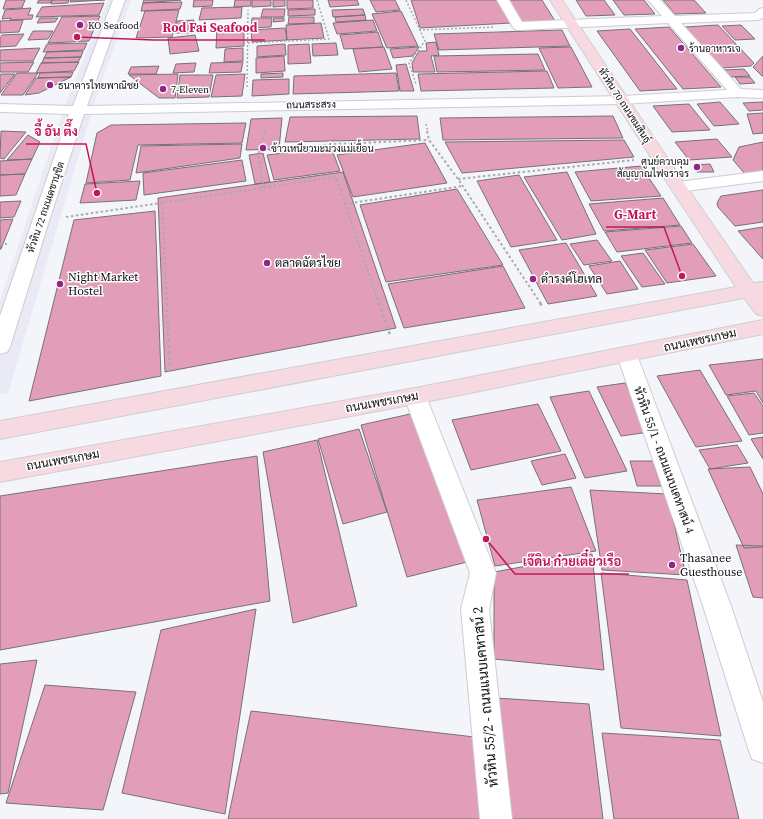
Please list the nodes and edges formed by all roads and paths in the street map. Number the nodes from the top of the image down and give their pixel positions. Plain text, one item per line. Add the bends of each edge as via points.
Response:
1 (119, 0) edge
2 (317, 0) edge
3 (406, 0) edge
4 (503, 0) edge
5 (556, 0) edge
6 (654, 0) edge
7 (755, 0) edge
8 (720, 4) dead end
9 (763, 7) edge
10 (248, 10) dead end
11 (763, 11) edge
12 (733, 18) junction
13 (671, 20) junction
14 (572, 24) junction
15 (518, 26) junction
16 (419, 30) junction
17 (248, 43) junction
18 (737, 93) junction
19 (763, 94) edge
20 (622, 100) junction
21 (422, 103) junction
22 (271, 105) junction
23 (247, 106) junction
24 (0, 108) edge
25 (78, 110) junction
26 (430, 140) junction
27 (259, 151) junction
28 (658, 157) junction
29 (763, 176) edge
30 (458, 179) junction
31 (463, 186) junction
32 (678, 187) junction
33 (264, 188) junction
34 (162, 202) junction
35 (345, 204) junction
36 (40, 221) junction
37 (755, 289) edge
38 (763, 310) edge
39 (555, 327) junction
40 (763, 327) edge
41 (0, 347) edge
42 (626, 355) junction
43 (397, 356) junction
44 (416, 396) junction
45 (171, 399) junction
46 (0, 430) edge
47 (0, 472) edge
48 (763, 748) edge
49 (496, 819) edge

1 - 25 street, หัวหิน 72 ถนนเดชานุชิต
2 - 17 path via 329,39
3 - 16 path
4 - 15 street
5 - 14 main road, หัวหิน 70 ถนนชมสินธุ์
6 - 13 street
7 - 9 street
8 - 12 street
10 - 17 path
11 - 12 street via 758,16
12 - 13 street
13 - 14 street
13 - 18 street
14 - 15 street
14 - 20 main road, หัวหิน 70 ถนนชมสินธุ์
15 - 16 path
16 - 21 path via 425,41 409,63
17 - 23 path
18 - 19 street, ถนนสระสรง
18 - 20 street, ถนนสระสรง
20 - 21 street, ถนนสระสรง
20 - 28 main road, หัวหิน 70 ถนนชมสินธุ์
21 - 22 street, ถนนสระสรง
21 - 26 path
22 - 23 street, ถนนสระสรง
22 - 27 path
23 - 25 street, ถนนสระสรง
24 - 25 street, ถนนสระสรง
25 - 36 street, หัวหิน 72 ถนนเดชานุชิต
26 - 27 path via 335,144
26 - 30 path
27 - 33 path
28 - 30 path
28 - 32 main road, หัวหิน 70 ถนนชมสินธุ์
29 - 32 street
30 - 31 path
31 - 35 path
31 - 39 path
32 - 37 main road, หัวหิน 70 ถนนชมสินธุ์
33 - 34 path
33 - 35 path via 336,177
34 - 36 path
34 - 45 path
35 - 43 path
36 - 41 street, หัวหิน 72 ถนนเดชานุชิต
37 - 38 main road, หัวหิน 70 ถนนชมสินธุ์
37 - 39 main road
39 - 43 main road
40 - 42 main road, ถนนเพชรเกษม
42 - 44 main road, ถนนเพชรเกษม
42 - 48 street, หัวหิน 55/1 - ถนนแนบเคหาสน์ 4 via 716,606
43 - 45 main road
44 - 47 main road, ถนนเพชรเกษม
44 - 49 street, หัวหิน 55/2 - ถนนแนบเคหาสน์ 2 via 483,573 475,609
45 - 46 main road

